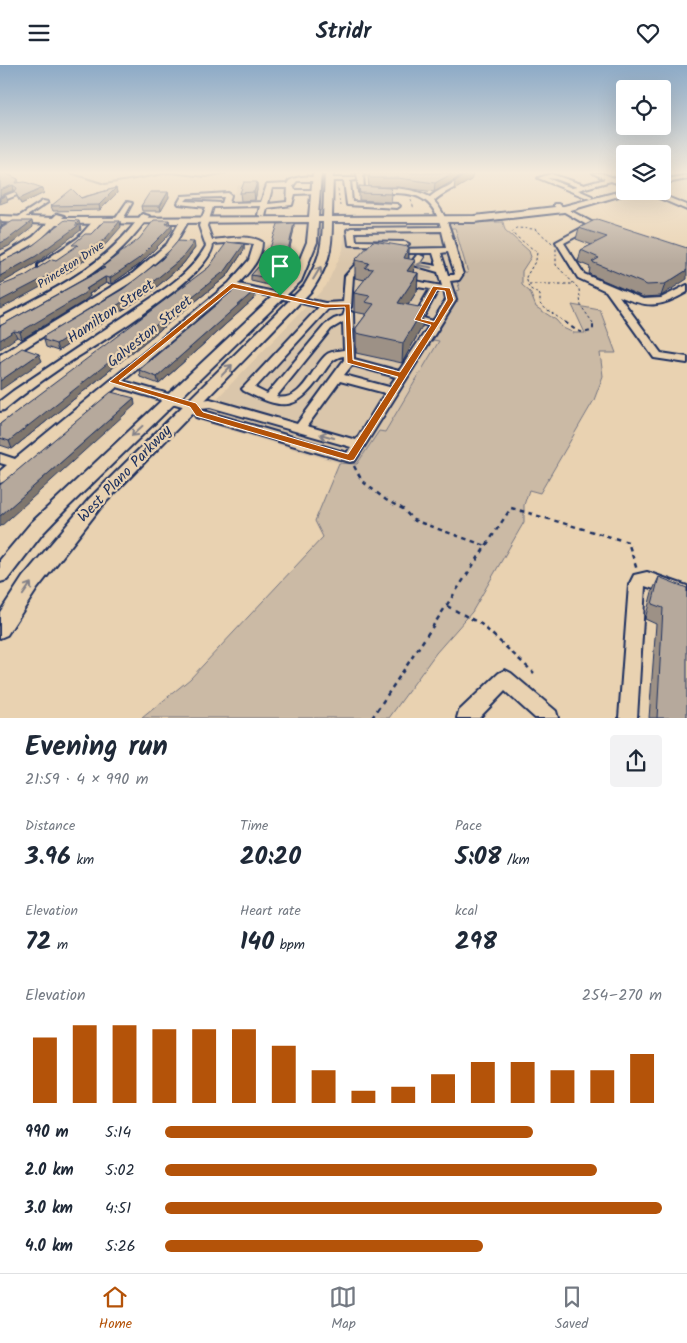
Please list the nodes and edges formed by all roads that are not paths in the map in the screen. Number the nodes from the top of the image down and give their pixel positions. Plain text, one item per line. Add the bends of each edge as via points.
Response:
1 (43, 203) edge
2 (129, 203) dead end
3 (187, 203) edge
4 (264, 203) edge
5 (288, 203) edge
6 (316, 203) edge
7 (329, 203) edge
8 (349, 203) edge
9 (396, 203) edge
10 (435, 203) edge
11 (571, 203) edge
12 (576, 203) edge
13 (210, 205) junction
14 (225, 205) joint
15 (560, 207) junction
16 (263, 208) junction
17 (398, 210) junction
18 (0, 213) edge
19 (315, 217) junction
20 (329, 217) junction
21 (440, 217) junction
22 (21, 218) junction
23 (120, 218) junction
24 (144, 218) junction
25 (0, 219) edge
26 (58, 219) junction
27 (185, 220) junction
28 (205, 220) junction
29 (98, 221) junction
30 (444, 229) junction
31 (0, 232) edge
32 (210, 242) junction
33 (450, 247) junction
34 (405, 251) junction
35 (0, 261) edge
36 (440, 265) junction
37 (30, 274) edge
38 (414, 284) edge
39 (232, 285) junction
40 (435, 287) junction
41 (687, 288) edge
42 (448, 289) junction
43 (609, 289) junction
44 (276, 295) junction
45 (296, 300) junction
46 (348, 305) junction
47 (325, 306) junction
48 (348, 319) junction
49 (0, 322) edge
50 (435, 324) junction
51 (349, 357) junction
52 (0, 360) edge
53 (687, 360) edge
54 (402, 375) junction
55 (337, 377) junction
56 (113, 382) junction
57 (392, 391) junction
58 (168, 397) junction
59 (268, 397) junction
60 (193, 405) junction
61 (0, 407) edge
62 (300, 428) junction
63 (359, 445) junction
64 (0, 458) edge
65 (17, 464) junction
66 (0, 478) edge
67 (0, 574) edge
68 (687, 593) edge
69 (0, 629) edge
70 (466, 718) edge
71 (549, 718) edge
72 (628, 718) edge

1 - 22 street
2 - 23 street
3 - 13 street
4 - 16 street
5 - 16 street
6 - 19 main road, West Plano Parkway
7 - 20 main road, West Plano Parkway
8 - 17 street
9 - 17 street
10 - 21 street
11 - 15 main road
12 - 15 main road
13 - 14 street
13 - 28 street
14 - 16 street
15 - 21 main road via 513,216
15 - 43 street via 596,226 560,242 581,276
16 - 19 main road
16 - 28 main road
17 - 20 main road
17 - 21 main road
18 - 22 main road
19 - 20 main road
19 - 28 main road
19 - 44 main road, West Plano Parkway via 312,243 303,268 297,279
20 - 21 main road
45 -> 20 main road, West Plano Parkway via 308,288 324,262
21 - 30 street
22 - 25 main road
22 - 26 main road
22 - 31 street
23 - 24 main road
23 - 26 main road
23 - 29 main road
24 - 27 main road
24 - 28 main road
24 - 49 street, Princeton Drive via 120,247 91,270
26 - 29 main road
26 - 35 street via 36,239
27 - 28 main road
27 - 52 street via 170,245 136,276
28 - 32 street via 203,231
29 - 37 street via 67,251
30 - 33 street
30 - 33 street via 351,230 352,243
32 - 39 street, Galveston Street via 254,241 259,247
32 - 61 street, Hamilton Street via 201,261 172,288
33 - 36 street
33 - 36 street via 459,274 456,278
34 - 36 street
34 - 36 street via 420,257 414,264
34 - 46 street via 373,251 349,276
36 - 42 street
38 - 40 street
39 - 44 street
39 - 56 street, Galveston Street
40 - 42 street
40 - 50 street via 417,320
41 - 43 street via 664,302 654,304
42 - 50 street via 451,300
43 - 53 street via 655,353
44 - 45 street
44 - 58 main road, West Plano Parkway
45 - 47 street
60 -> 45 main road, West Plano Parkway
46 - 47 street
46 - 48 street
47 - 59 street via 248,389
48 - 51 street
48 - 59 street via 328,327
50 - 54 street
51 - 54 street
51 - 55 street
51 - 59 street via 335,355 329,358 294,402 284,403
54 - 57 street
55 - 57 street
55 - 62 street
56 - 58 street
56 - 65 street, Galveston Street
57 - 63 street
58 - 60 street
58 -> 67 main road, West Plano Parkway via 37,528
60 - 62 street via 210,403
60 - 63 street via 200,414 350,458
69 -> 60 main road, West Plano Parkway via 30,583 95,503
63 -> 62 street
64 - 65 street
65 - 66 street, Galveston Street
68 - 72 street via 647,579 640,580 637,585
70 - 71 street via 505,679

